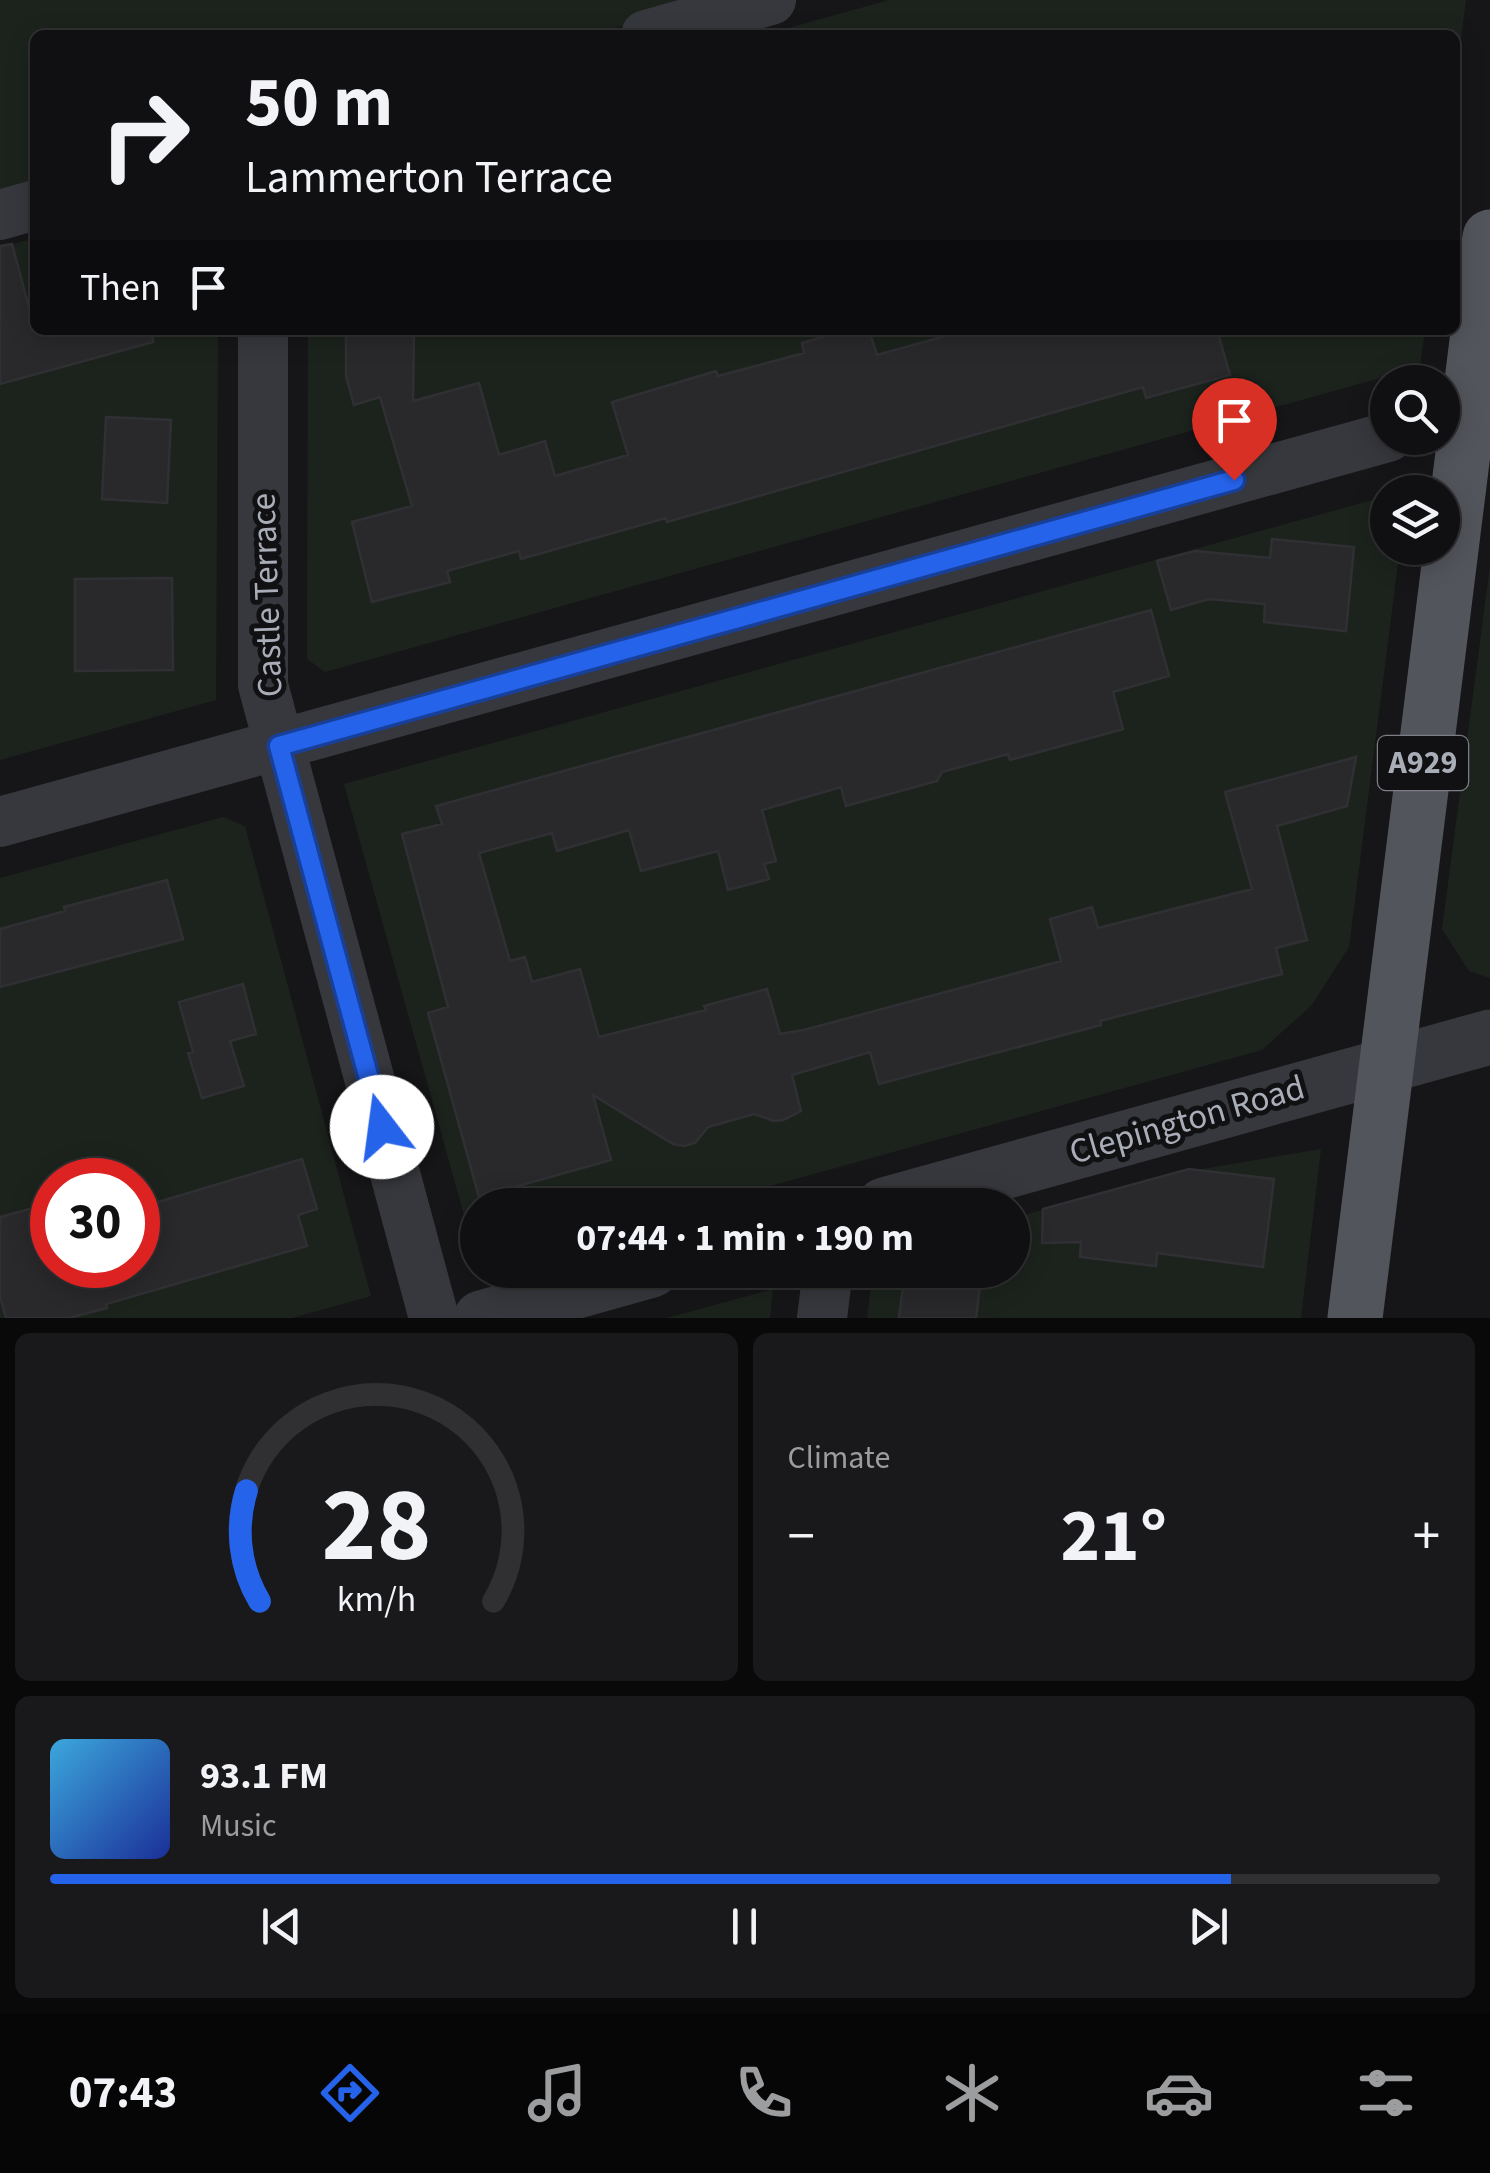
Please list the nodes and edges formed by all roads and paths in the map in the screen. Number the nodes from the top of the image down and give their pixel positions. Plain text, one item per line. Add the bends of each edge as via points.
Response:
1 (771, 0) edge
2 (664, 30) edge
3 (30, 206) edge
4 (0, 215) edge
5 (1490, 237) edge
6 (264, 335) edge
7 (1370, 442) edge
8 (279, 746) junction
9 (0, 822) edge
10 (1490, 1037) edge
11 (1386, 1064) junction
12 (945, 1188) edge
13 (588, 1288) edge
14 (826, 1288) edge
15 (434, 1318) edge
16 (481, 1318) edge
17 (822, 1318) edge
18 (1355, 1318) edge

1 - 2 street
3 - 4 street
5 - 11 main road, A929
6 - 8 street, Castle Terrace via 264,685
7 - 8 street
8 - 9 street
8 - 15 street, Castle Terrace
10 - 11 street, Clepington Road
11 - 12 street, Clepington Road
11 - 18 main road, A929
13 - 16 street
14 - 17 street

